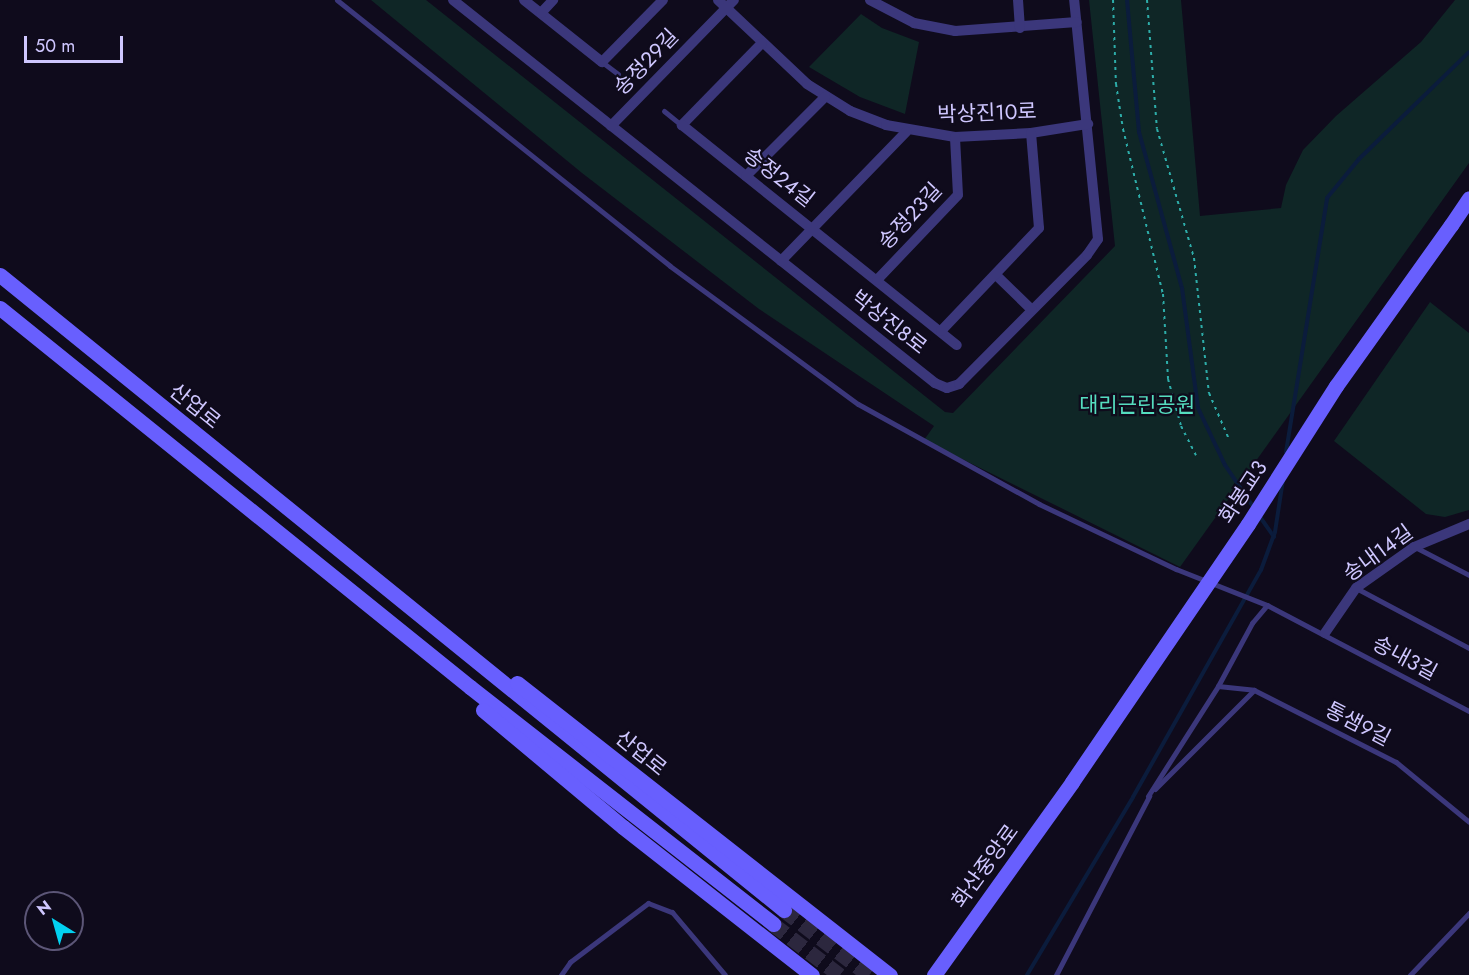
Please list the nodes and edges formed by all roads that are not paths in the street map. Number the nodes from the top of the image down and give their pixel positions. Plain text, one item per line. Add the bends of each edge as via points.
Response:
1 (337, 0) edge
2 (453, 0) edge
3 (524, 0) edge
4 (554, 0) edge
5 (663, 0) edge
6 (870, 0) edge
7 (1018, 0) edge
8 (1074, 0) edge
9 (726, 3) edge
10 (541, 13) junction
11 (1077, 22) junction
12 (1020, 28) junction
13 (762, 43) junction
14 (602, 62) junction
15 (618, 74) dead end
16 (825, 97) junction
17 (664, 111) dead end
18 (1088, 124) junction
19 (682, 125) junction
20 (611, 126) junction
21 (906, 132) junction
22 (1031, 133) junction
23 (955, 137) junction
24 (746, 176) junction
25 (1469, 198) edge
26 (812, 228) junction
27 (781, 261) junction
28 (0, 275) edge
29 (996, 275) junction
30 (877, 280) junction
31 (0, 308) edge
32 (1032, 310) junction
33 (942, 331) junction
34 (957, 345) dead end
35 (1469, 524) edge
36 (1414, 547) junction
37 (362, 569) junction
38 (1469, 575) edge
39 (347, 588) junction
40 (1356, 588) junction
41 (1267, 605) junction
42 (1325, 633) junction
43 (1469, 648) edge
44 (1218, 686) junction
45 (1254, 690) junction
46 (1469, 711) edge
47 (1072, 782) joint
48 (1148, 796) junction
49 (1469, 822) edge
50 (784, 910) tunnel mouth
51 (1469, 913) edge
52 (772, 924) tunnel mouth
53 (561, 975) edge
54 (725, 975) edge
55 (812, 975) edge
56 (890, 975) edge
57 (934, 975) edge
58 (1056, 975) edge
59 (1410, 975) edge

1 - 41 lane, 송내3길 via 670,266 858,404 1039,504 1176,570
2 - 20 street, 박상진8로
3 - 10 street
4 - 10 street
5 - 14 street
6 - 12 street via 895,15 933,28 955,32
7 - 12 street
8 - 11 street, 박상진8로
9 - 13 street, 박상진10로
9 - 20 street, 송정29길
10 - 14 street
11 - 12 street
11 - 18 street, 박상진8로
13 - 16 street, 박상진10로
13 - 19 street
14 - 15 lane
16 - 21 street, 박상진10로
16 - 24 street
17 - 19 lane
18 - 22 street, 박상진10로
18 - 32 street, 박상진8로 via 1098,239
19 - 24 street, 송정24길
20 - 27 street, 박상진8로
21 - 23 street, 박상진10로
21 - 26 street
22 - 23 street, 박상진10로
22 - 29 street via 1039,228
23 - 30 street, 송정23길 via 959,186 956,199
24 - 26 street, 송정24길
25 - 47 main road, 화봉교3, bridge via 1336,386 1248,524
26 - 27 street
26 - 30 street, 송정24길
27 - 32 street, 박상진8로 via 941,387 959,384
28 - 37 main road, 산업로
29 - 32 street
29 - 33 street
30 - 33 street, 송정24길
31 - 39 main road
33 - 34 street, 송정24길
35 - 36 street, 송내14길
36 - 38 lane
36 - 40 street, 송내14길
37 - 50 main road, 산업로
37 - 56 main road, 산업로 via 563,719
39 - 52 main road
39 - 55 main road via 542,761
40 - 42 street, 송내14길
40 - 43 lane
41 - 42 lane, 송내3길
41 - 44 lane via 1252,623
42 - 46 lane, 송내3길
44 - 45 lane, 통샘9길
44 - 48 lane
45 - 48 lane
45 - 49 lane, 통샘9길 via 1395,762
47 - 57 main road, 화산중앙로
48 - 58 lane
51 - 59 lane
53 - 54 lane via 570,962 648,903 672,912

